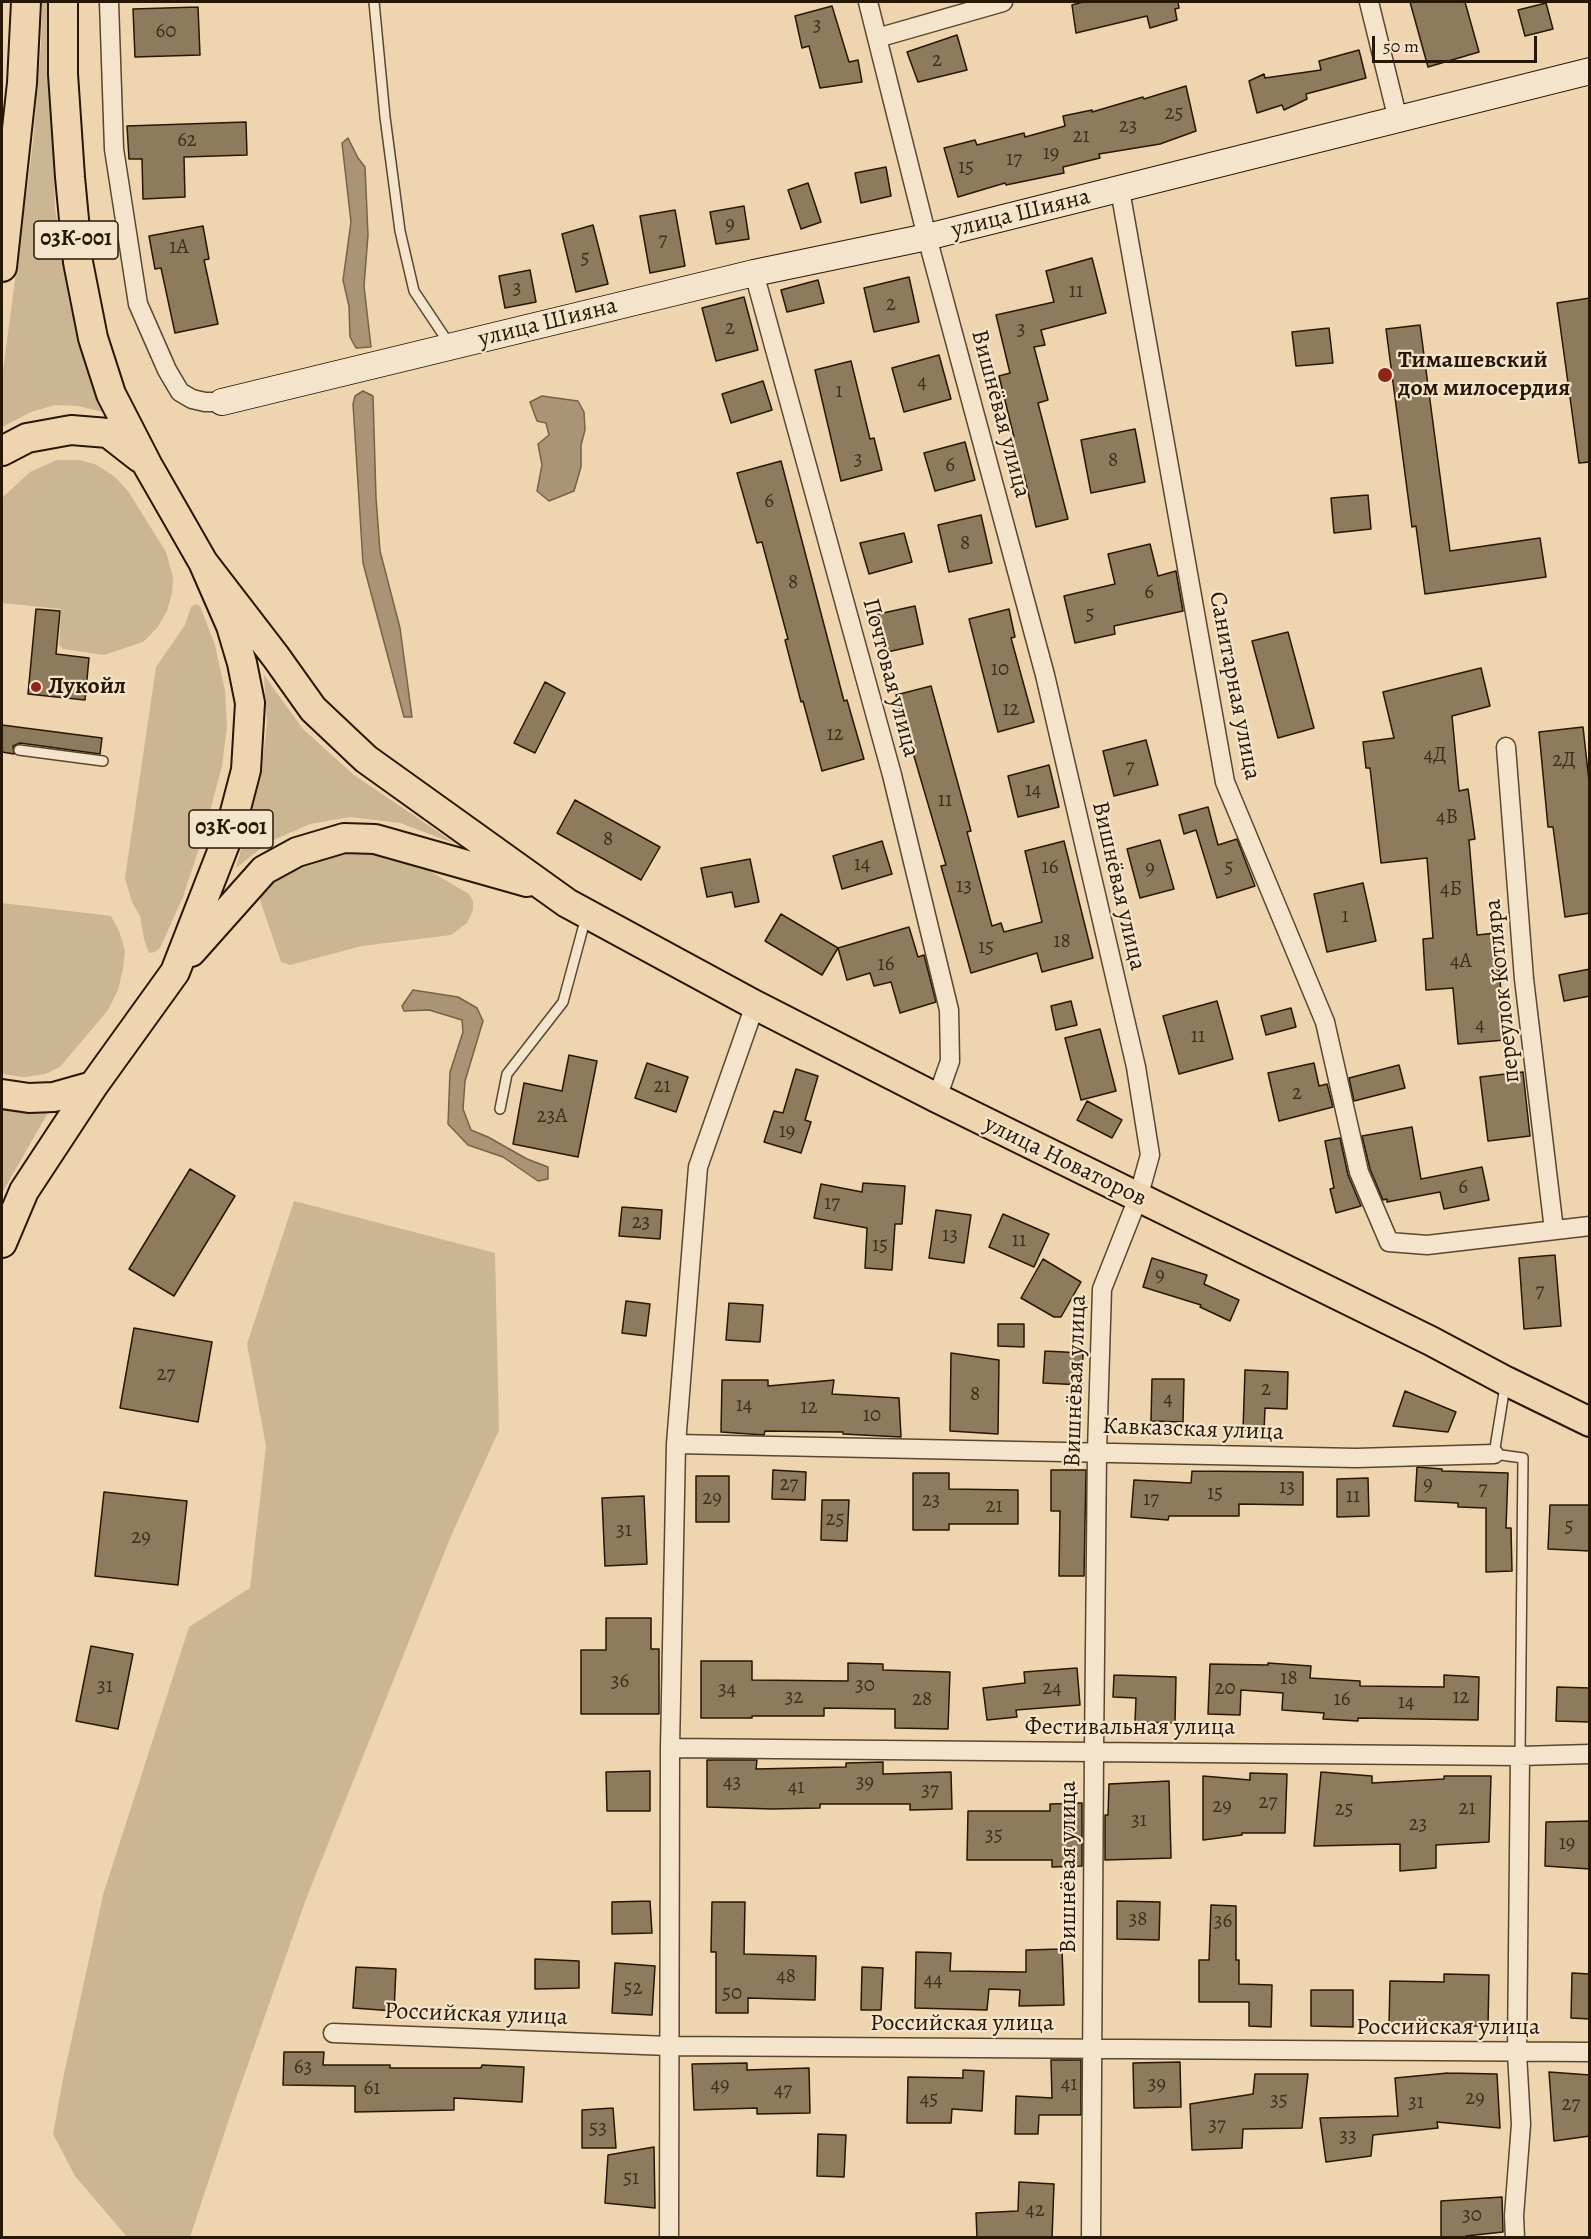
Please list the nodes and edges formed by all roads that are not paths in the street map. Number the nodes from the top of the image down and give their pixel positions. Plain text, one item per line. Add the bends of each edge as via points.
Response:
1 (26, 2) edge
2 (63, 2) edge
3 (109, 2) edge
4 (374, 2) edge
5 (868, 2) edge
6 (1003, 2) edge
7 (1369, 2) edge
8 (877, 38) junction
9 (1590, 71) edge
10 (1398, 120) junction
11 (1120, 190) junction
12 (927, 237) junction
13 (2, 267) edge
14 (754, 273) junction
15 (451, 347) junction
16 (222, 402) joint
17 (2, 451) edge
18 (148, 466) junction
19 (203, 562) junction
20 (1506, 747) dead end
21 (19, 750) dead end
22 (104, 761) dead end
23 (548, 888) junction
24 (587, 915) junction
25 (174, 972) junction
26 (755, 1005) junction
27 (93, 1086) junction
28 (2, 1094) edge
29 (937, 1098) junction
30 (500, 1109) dead end
31 (1138, 1198) junction
32 (1590, 1226) edge
33 (1554, 1230) junction
34 (2, 1242) edge
35 (1506, 1381) junction
36 (1590, 1422) edge
37 (675, 1444) junction
38 (1097, 1451) junction
39 (1494, 1455) junction
40 (670, 1748) junction
41 (1094, 1752) junction
42 (1590, 1754) edge
43 (1520, 1756) junction
44 (333, 2033) dead end
45 (669, 2046) junction
46 (1093, 2049) junction
47 (1590, 2052) edge
48 (1517, 2053) junction
49 (669, 2238) edge
50 (1091, 2238) edge
51 (1515, 2238) edge

1 - 13 main road, 03К-001 via 22,83
2 - 18 main road, 03К-001 via 63,74 78,262 93,338 111,394
3 - 16 street via 114,149 138,304 180,392 204,402
4 - 15 lane via 400,231 414,291
5 - 8 street, Вишнёвая улица
6 - 8 street
7 - 10 street
8 - 12 street, Вишнёвая улица
9 - 10 street, улица Шияна
10 - 11 street, улица Шияна
11 - 12 street, улица Шияна
11 - 33 street, Санитарная улица via 1225,782 1325,1022 1359,1172 1389,1242 1427,1245
12 - 14 street, улица Шияна
12 - 31 street, Вишнёвая улица via 1045,675 1136,1067 1150,1155
14 - 15 street, улица Шияна
14 - 29 street, Почтовая улица via 892,776 949,1010 950,1061
15 - 16 street, улица Шияна
17 - 18 main road, 03К-001 via 27,438 71,430 108,433
18 - 19 main road, 03К-001
19 - 23 main road, улица Новаторов via 313,709 366,759
19 - 25 main road, 03К-001 via 231,626 242,663 250,704 246,770 216,872
20 - 33 street, переулок Котляра via 1524,979
21 - 22 lane
23 - 24 main road, улица Новаторов
23 - 25 main road via 375,838 344,838 297,852 264,870
24 - 26 main road, улица Новаторов
24 - 30 lane via 563,1002 507,1074
25 - 27 main road, 03К-001
26 - 29 main road, улица Новаторов
26 - 37 street via 698,1167
27 - 28 main road via 54,1097
27 - 34 main road, 03К-001 via 24,1191
29 - 31 main road, улица Новаторов
31 - 35 main road, улица Новаторов
31 - 38 street, Вишнёвая улица via 1102,1289
32 - 33 street
35 - 36 main road, улица Новаторов
35 - 39 lane
37 - 38 street, Кавказская улица
37 - 40 street
38 - 39 street, Кавказская улица via 1356,1458
38 - 41 street, Вишнёвая улица
39 - 43 lane via 1522,1458
40 - 41 street, Фестивальная улица
40 - 45 street
41 - 43 street, Фестивальная улица
41 - 46 street, Вишнёвая улица
42 - 43 street, Фестивальная улица
43 - 48 street
44 - 45 street, Российская улица
45 - 46 street, Российская улица
45 - 49 street
46 - 48 street, Российская улица
46 - 50 street, Вишнёвая улица
47 - 48 street, Российская улица
48 - 51 street via 1521,2124

